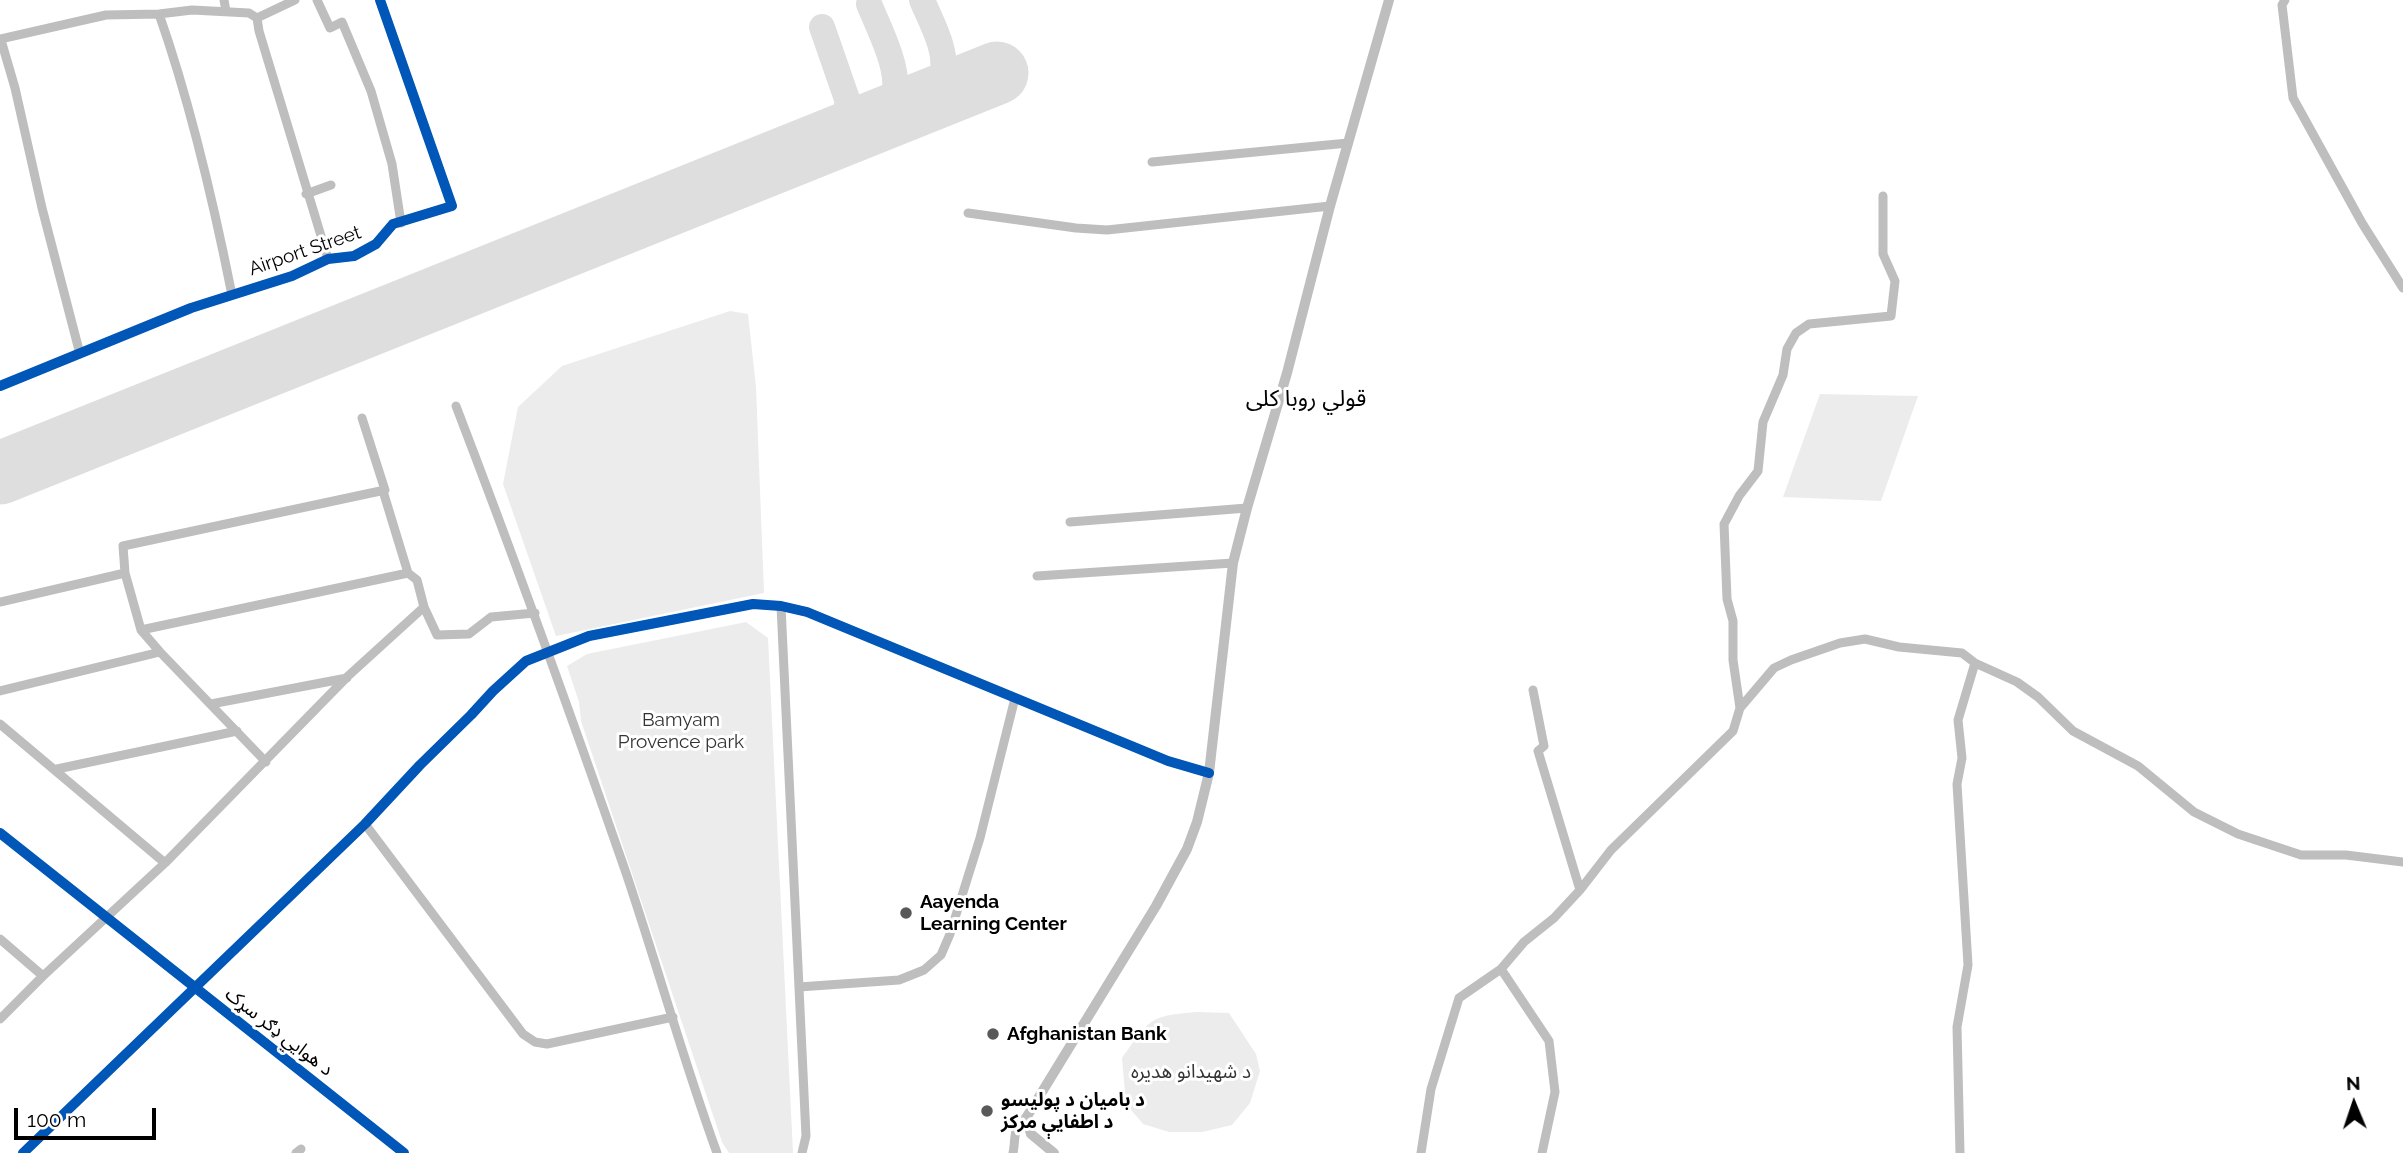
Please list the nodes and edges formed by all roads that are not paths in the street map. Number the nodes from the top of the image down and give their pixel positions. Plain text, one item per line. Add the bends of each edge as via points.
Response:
1 (224, 0) edge
2 (295, 0) edge
3 (317, 0) edge
4 (380, 0) edge
5 (1389, 0) edge
6 (2284, 0) edge
7 (226, 10) junction
8 (159, 14) junction
9 (257, 18) junction
10 (0, 40) edge
11 (1348, 143) junction
12 (1152, 162) dead end
13 (331, 185) dead end
14 (306, 194) junction
15 (1883, 196) dead end
16 (1330, 206) junction
17 (968, 213) dead end
18 (401, 223) junction
19 (328, 259) junction
20 (2403, 288) edge
21 (232, 295) junction
22 (80, 354) junction
23 (0, 386) edge
24 (457, 406) dead end
25 (362, 418) dead end
26 (386, 490) junction
27 (1247, 508) junction
28 (1070, 522) dead end
29 (1233, 563) junction
30 (125, 573) junction
31 (408, 573) junction
32 (1037, 576) dead end
33 (0, 601) edge
34 (781, 606) junction
35 (424, 607) junction
36 (535, 613) junction
37 (141, 630) junction
38 (160, 652) junction
39 (549, 653) junction
40 (1975, 663) junction
41 (348, 677) junction
42 (1533, 690) dead end
43 (0, 691) edge
44 (1015, 698) junction
45 (211, 704) junction
46 (1740, 708) junction
47 (0, 724) edge
48 (237, 731) junction
49 (266, 762) junction
50 (57, 769) junction
51 (1209, 773) junction
52 (365, 824) junction
53 (0, 833) edge
54 (2403, 862) edge
55 (165, 863) junction
56 (1580, 890) junction
57 (107, 918) junction
58 (0, 939) edge
59 (1501, 969) junction
60 (43, 976) junction
61 (193, 987) junction
62 (799, 987) junction
63 (673, 1017) junction
64 (0, 1019) edge
65 (1026, 1118) junction
66 (23, 1153) edge
67 (404, 1153) edge
68 (717, 1153) edge
69 (802, 1153) edge
70 (1013, 1153) edge
71 (1054, 1153) edge
72 (1421, 1153) edge
73 (1542, 1153) edge
74 (1960, 1153) edge

1 - 7 street
2 - 9 street
3 - 18 street via 330,28 342,22 371,91 392,164
4 - 18 street, Airport Street via 452,206
5 - 11 street
6 - 20 street via 2293,99
7 - 8 street
7 - 9 street
8 - 10 street via 106,15
8 - 21 street via 197,144
9 - 14 street
10 - 22 street
11 - 12 street
11 - 16 street
13 - 14 street
14 - 19 street
15 - 46 street via 1883,254 1895,281 1891,316 1809,324 1796,333 1763,422 1758,471 1724,524 1727,599
16 - 17 street via 1107,230
16 - 27 street
18 - 19 street, Airport Street via 393,224 376,244 354,256
19 - 21 street, Airport Street
21 - 22 street, Airport Street
22 - 23 street, Airport Street
24 - 36 street
25 - 26 street
26 - 30 street via 123,546
26 - 31 street
27 - 28 street
27 - 29 street
29 - 32 street
29 - 51 street
30 - 33 street
30 - 37 street
31 - 35 street via 417,580
31 - 37 street
34 - 39 street via 753,604 589,636
34 - 44 street via 807,612
34 - 62 street
35 - 36 street via 437,635 470,634 491,617
35 - 41 street
36 - 39 street
37 - 38 street
38 - 43 street
38 - 45 street
39 - 52 street via 526,661 493,691
39 - 63 street
40 - 46 street via 1962,653 1865,639 1840,643 1774,668
40 - 54 street via 2017,682 2073,732 2138,766 2194,812 2238,834 2301,855
40 - 74 street via 1958,720 1962,758 1957,784 1968,965 1957,1027
41 - 45 street
41 - 49 street
42 - 56 street via 1544,746 1538,751
44 - 51 street via 1168,761
44 - 62 street via 980,838 941,955 924,970 899,980
45 - 48 street
46 - 56 street via 1734,731 1611,850
47 - 50 street
48 - 49 street
48 - 50 street
49 - 55 street
50 - 55 street
51 - 65 street via 1187,849
52 - 61 street
52 - 63 street via 523,1034 535,1042 547,1044
53 - 57 street, د هوايي ډګر سړک
55 - 57 street
56 - 59 street
57 - 60 street
57 - 61 street, د هوايي ډګر سړک
58 - 60 street
59 - 72 street via 1459,998 1425,1115
59 - 73 street via 1549,1041 1555,1092
60 - 64 street
61 - 66 street
61 - 67 street, د هوايي ډګر سړک
62 - 69 street via 806,1136
63 - 68 street
65 - 70 street via 1016,1131
65 - 71 street via 1031,1134

